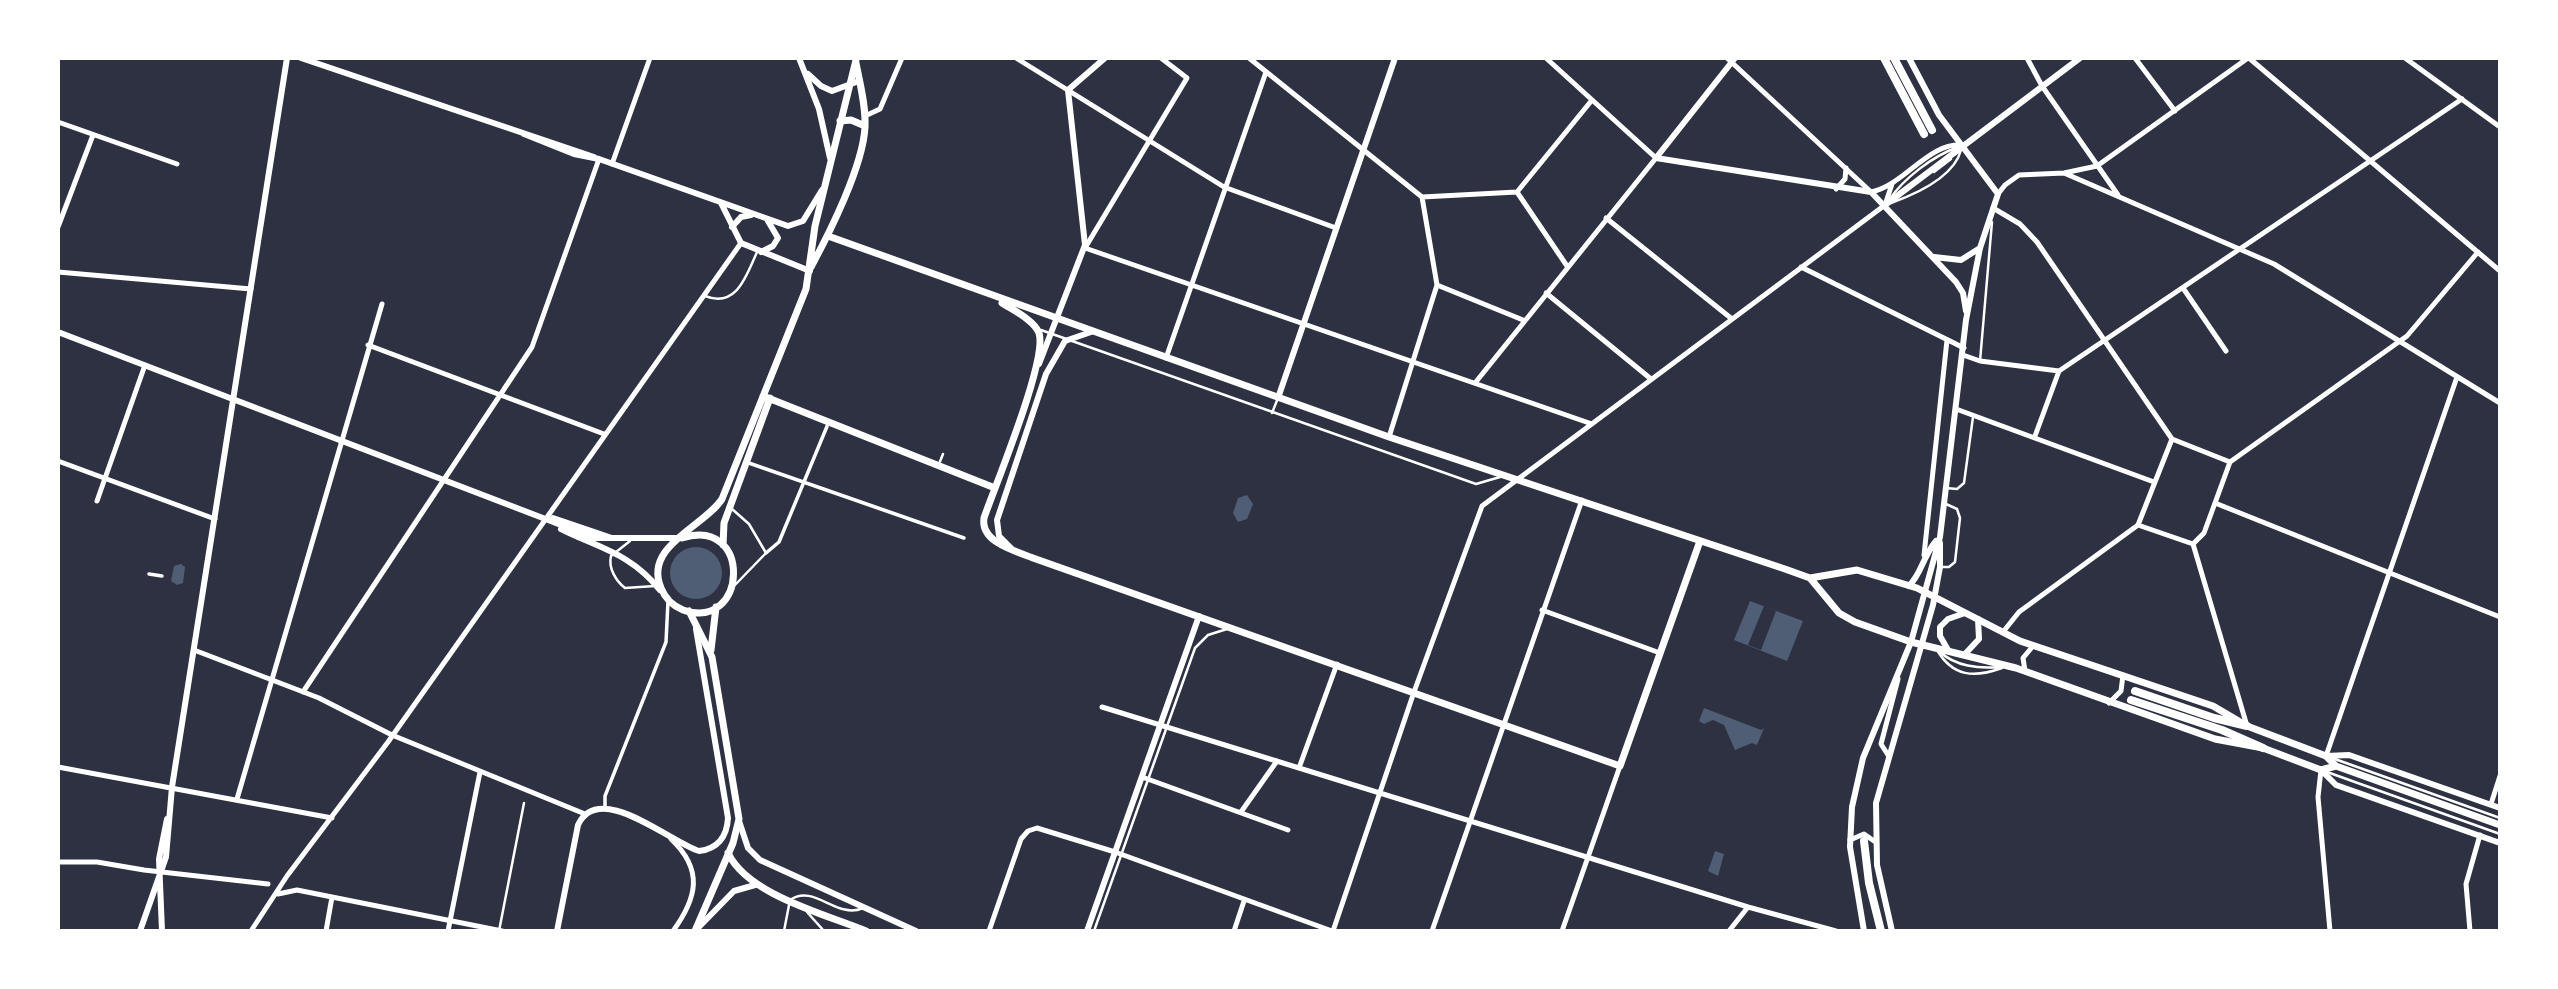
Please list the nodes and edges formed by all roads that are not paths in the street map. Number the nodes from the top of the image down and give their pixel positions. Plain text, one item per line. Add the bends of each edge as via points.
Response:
1 (287, 58) edge
2 (301, 58) edge
3 (650, 58) edge
4 (799, 58) edge
5 (902, 58) edge
6 (1016, 58) edge
7 (1105, 58) edge
8 (1161, 58) edge
9 (1248, 58) edge
10 (1395, 58) edge
11 (1546, 58) edge
12 (1884, 58) edge
13 (1894, 58) edge
14 (1909, 58) edge
15 (2026, 58) edge
16 (2080, 58) edge
17 (2135, 58) edge
18 (2248, 58) edge
19 (2405, 58) edge
20 (856, 59) edge
21 (1731, 59) edge
22 (804, 70) junction
23 (1266, 72) junction
24 (859, 81) junction
25 (849, 86) junction
26 (2042, 86) junction
27 (1068, 90) junction
28 (2462, 99) junction
29 (1592, 100) junction
30 (2175, 111) junction
31 (865, 116) junction
32 (840, 121) junction
33 (58, 122) edge
34 (865, 126) junction
35 (2500, 127) edge
36 (93, 135) junction
37 (1149, 140) junction
38 (1963, 145) junction
39 (1363, 149) junction
40 (830, 158) junction
41 (1656, 158) junction
42 (599, 159) junction
43 (2370, 161) junction
44 (177, 164) dead end
45 (612, 164) junction
46 (2097, 166) junction
47 (1846, 168) junction
48 (2064, 173) junction
49 (1892, 184) junction
50 (1224, 187) junction
51 (823, 188) junction
52 (1836, 189) junction
53 (1517, 191) junction
54 (1871, 192) junction
55 (1998, 194) junction
56 (1422, 197) junction
57 (2121, 199) junction
58 (719, 202) junction
59 (1885, 205) junction
60 (1993, 208) junction
61 (763, 217) junction
62 (1606, 218) junction
63 (58, 227) edge
64 (732, 227) junction
65 (1336, 228) junction
66 (828, 236) junction
67 (741, 243) junction
68 (1085, 248) junction
69 (1980, 248) junction
70 (2240, 248) junction
71 (760, 251) junction
72 (2478, 253) junction
73 (1934, 257) junction
74 (1567, 266) junction
75 (1801, 267) junction
76 (811, 270) junction
77 (2500, 271) edge
78 (58, 272) edge
79 (1192, 285) junction
80 (1437, 285) junction
81 (2183, 288) junction
82 (251, 289) junction
83 (1546, 293) junction
84 (704, 295) junction
85 (996, 299) junction
86 (382, 304) dead end
87 (1058, 319) junction
88 (1732, 319) junction
89 (1523, 320) junction
90 (1966, 320) junction
91 (1303, 323) junction
92 (1035, 327) junction
93 (58, 332) edge
94 (1091, 332) junction
95 (1051, 335) junction
96 (1947, 340) junction
97 (1065, 341) junction
98 (2105, 341) junction
99 (2400, 341) junction
100 (368, 345) junction
101 (1963, 351) junction
102 (2226, 351) dead end
103 (1166, 358) junction
104 (1415, 361) junction
105 (1980, 361) junction
106 (145, 365) junction
107 (2059, 371) junction
108 (1035, 372) junction
109 (2458, 377) junction
110 (1651, 379) junction
111 (1475, 383) junction
112 (500, 395) junction
113 (767, 397) junction
114 (234, 398) junction
115 (1278, 398) junction
116 (2500, 402) edge
117 (1956, 409) junction
118 (1272, 413) junction
119 (1973, 414) junction
120 (829, 422) junction
121 (1592, 424) junction
122 (604, 434) junction
123 (2035, 436) junction
124 (1389, 437) junction
125 (341, 439) junction
126 (2172, 439) junction
127 (943, 454) dead end
128 (58, 461) edge
129 (746, 462) junction
130 (2230, 462) junction
131 (939, 466) junction
132 (1503, 476) junction
133 (106, 477) junction
134 (446, 478) junction
135 (1517, 480) junction
136 (2154, 482) junction
137 (804, 483) junction
138 (995, 488) junction
139 (1945, 488) junction
140 (731, 489) junction
141 (1581, 500) junction
142 (97, 501) dead end
143 (1944, 503) junction
144 (2215, 503) junction
145 (729, 507) junction
146 (545, 517) junction
147 (215, 519) junction
148 (223, 521) dead end
149 (2138, 525) junction
150 (1940, 537) junction
151 (596, 538) junction
152 (682, 538) junction
153 (964, 538) dead end
154 (632, 539) junction
155 (1700, 541) junction
156 (2193, 544) junction
157 (723, 545) junction
158 (615, 551) junction
159 (1018, 552) junction
160 (766, 553) junction
161 (1924, 555) junction
162 (1940, 567) junction
163 (149, 574) dead end
164 (2391, 575) junction
165 (162, 576) dead end
166 (1810, 578) junction
167 (657, 586) junction
168 (1909, 586) junction
169 (733, 587) junction
170 (1924, 591) junction
171 (666, 596) junction
172 (1935, 596) junction
173 (716, 607) junction
174 (1542, 610) junction
175 (1965, 613) junction
176 (691, 615) junction
177 (1199, 617) junction
178 (2500, 617) edge
179 (1978, 619) junction
180 (1232, 628) junction
181 (2003, 632) junction
182 (1911, 642) junction
183 (1922, 645) junction
184 (2033, 646) junction
185 (1935, 647) junction
186 (194, 650) junction
187 (1948, 650) junction
188 (1660, 653) junction
189 (1965, 654) junction
190 (712, 657) junction
191 (1337, 664) junction
192 (2008, 665) junction
193 (2025, 671) junction
194 (2123, 675) junction
195 (1898, 676) junction
196 (272, 681) junction
197 (303, 692) junction
198 (1414, 692) junction
199 (2109, 703) junction
200 (1102, 707) dead end
201 (1502, 724) junction
202 (2247, 726) junction
203 (1163, 727) junction
204 (393, 735) junction
205 (2263, 748) junction
206 (1888, 755) junction
207 (2326, 756) junction
208 (1277, 761) junction
209 (1620, 766) junction
210 (2336, 766) junction
211 (58, 767) edge
212 (1299, 768) junction
213 (2321, 770) junction
214 (480, 772) junction
215 (2500, 776) edge
216 (1144, 778) junction
217 (172, 787) junction
218 (1380, 792) junction
219 (237, 799) junction
220 (524, 803) dead end
221 (2491, 804) junction
222 (605, 807) junction
223 (2500, 808) edge
224 (1241, 812) junction
225 (585, 814) junction
226 (332, 818) junction
227 (2500, 818) edge
228 (739, 819) junction
229 (1469, 821) junction
230 (2500, 825) edge
231 (1288, 830) dead end
232 (2500, 834) edge
233 (667, 835) junction
234 (2480, 835) junction
235 (1849, 840) junction
236 (1864, 841) dead end
237 (1874, 841) junction
238 (2500, 843) edge
239 (728, 853) junction
240 (1118, 853) junction
241 (1588, 857) junction
242 (58, 862) edge
243 (160, 872) junction
244 (268, 884) dead end
245 (755, 885) junction
246 (278, 894) junction
247 (332, 897) junction
248 (790, 900) junction
249 (1244, 901) junction
250 (804, 906) junction
251 (1748, 907) junction
252 (863, 908) junction
253 (450, 921) junction
254 (140, 931) edge
255 (162, 931) edge
256 (251, 931) edge
257 (326, 931) edge
258 (448, 931) edge
259 (500, 931) edge
260 (557, 931) edge
261 (673, 931) edge
262 (695, 931) edge
263 (784, 931) edge
264 (824, 931) edge
265 (866, 931) edge
266 (916, 931) edge
267 (989, 931) edge
268 (1087, 931) edge
269 (1094, 931) edge
270 (1234, 931) edge
271 (1333, 931) edge
272 (1432, 931) edge
273 (1562, 931) edge
274 (1729, 931) edge
275 (1836, 931) edge
276 (1864, 931) edge
277 (1881, 931) edge
278 (1892, 931) edge
279 (2330, 931) edge
280 (2470, 931) edge

1 - 82 street
2 - 42 street
3 - 45 street
4 - 22 street
5 - 31 street via 880,109
6 - 27 street
7 - 27 street
8 - 37 street via 1187,78
9 - 23 street
10 - 39 street
11 - 29 street
12 - 13 main road via 1928,132
14 - 38 street via 1939,115
15 - 26 street
16 - 26 street
17 - 30 street
18 - 30 street
18 - 43 street
19 - 28 street
20 - 24 main road
20 - 25 main road
21 - 41 street
21 - 47 street
22 - 25 street via 828,91
22 - 40 street
23 - 39 street
23 - 50 street
24 - 25 street
24 - 31 main road
25 - 32 main road
26 - 38 street
26 - 46 street
27 - 37 street
27 - 68 street
28 - 35 street
28 - 43 street
29 - 41 street
29 - 53 street
30 - 46 street
31 - 34 main road
32 - 34 main road
32 - 40 main road
33 - 36 street
34 - 66 main road via 859,156
36 - 44 street
36 - 63 street
37 - 50 street
37 - 68 street
38 - 49 street via 1945,146
38 - 55 street
38 - 59 street
38 - 59 lane via 1949,171 1909,197
39 - 56 street
39 - 65 street
40 - 51 main road
41 - 52 street
41 - 62 street
42 - 45 street
42 - 112 street via 535,343
43 - 70 street
43 - 72 street
45 - 58 street
46 - 48 street
46 - 57 street
47 - 52 street via 1845,179
47 - 54 street
48 - 55 street via 2019,175
48 - 57 street
49 - 54 street
49 - 59 street
50 - 65 street
50 - 79 street
51 - 61 street via 803,221 792,226
51 - 76 main road
52 - 54 street
53 - 56 street
53 - 74 street
54 - 59 street
55 - 60 street
56 - 80 street
57 - 70 street
58 - 61 street
58 - 64 street
59 - 73 street
59 - 75 street
60 - 69 street
60 - 98 street via 2032,235
60 - 105 lane
61 - 64 street via 744,216
61 - 71 street via 778,238 774,246
62 - 74 street
62 - 88 street
64 - 67 street
65 - 91 street
66 - 76 main road
66 - 85 main road
67 - 71 street
67 - 84 street
68 - 79 street
68 - 87 street
69 - 73 street via 1961,260
69 - 90 street
70 - 81 street
70 - 99 street
71 - 76 street
71 - 84 lane via 738,291 727,297
72 - 77 street
72 - 99 street
73 - 90 street via 1961,289
74 - 83 street
75 - 88 street
75 - 96 street
76 - 113 main road
78 - 82 street
79 - 91 street
79 - 103 street
80 - 89 street
80 - 104 street
81 - 98 street
81 - 102 street
82 - 114 street
83 - 89 street
83 - 110 street
84 - 122 street
85 - 87 main road
85 - 92 main road
86 - 100 street
87 - 94 main road
87 - 95 street
88 - 110 street
89 - 111 street
90 - 101 street
91 - 104 street
91 - 115 street
92 - 95 lane
92 - 108 main road via 1040,338
93 - 106 street
94 - 97 street
94 - 103 main road
95 - 97 lane
95 - 108 street
96 - 101 street
96 - 161 street
97 - 118 lane
97 - 159 street via 1046,374 997,520 1000,538
98 - 107 street
98 - 126 street
99 - 109 street
99 - 130 street
100 - 112 street
100 - 125 street
101 - 105 street
101 - 117 street
103 - 115 main road
104 - 111 street
104 - 124 street
105 - 107 street
106 - 114 street
106 - 133 street
107 - 123 street
108 - 138 main road
109 - 116 street
109 - 164 street
110 - 121 street
111 - 121 street
112 - 122 street
112 - 134 street
113 - 120 main road
113 - 129 main road
113 - 140 main road
114 - 125 street
114 - 147 street
115 - 118 lane
115 - 124 main road
117 - 119 street
117 - 139 street
118 - 132 lane via 1476,484
119 - 123 street
119 - 139 lane via 1964,483 1957,489
120 - 131 main road
120 - 137 street
121 - 135 street
122 - 146 street
123 - 136 street
124 - 132 main road
125 - 134 street
125 - 196 street
126 - 130 street
126 - 136 street
127 - 131 lane
128 - 133 street
129 - 137 street
129 - 140 main road
130 - 144 street
131 - 138 main road
132 - 135 main road
133 - 142 street
133 - 147 street
134 - 146 street
134 - 197 street
135 - 141 main road
135 - 198 street via 1488,500 1478,516
136 - 149 street
137 - 153 street
137 - 160 street via 779,542
138 - 159 main road via 983,523 988,536
139 - 143 street
140 - 145 main road
140 - 152 main road via 712,513
141 - 155 main road
141 - 174 street
143 - 150 street
143 - 162 lane via 1957,509 1960,518 1955,562
144 - 156 street via 2204,533
144 - 164 street
145 - 157 main road
145 - 160 lane via 749,524
146 - 151 street
146 - 204 street
147 - 148 street
147 - 186 street
149 - 156 street
149 - 181 street via 2019,612
150 - 161 street
150 - 162 street
150 - 170 street
151 - 154 street
151 - 158 street
152 - 154 street
152 - 157 main road via 703,535
152 - 171 main road via 666,549 658,566
154 - 158 lane
155 - 166 main road
155 - 188 main road
156 - 202 street
157 - 169 main road via 733,562
158 - 167 street
158 - 167 lane via 610,564 623,587
159 - 177 main road
160 - 169 lane
161 - 168 street
162 - 172 street
163 - 165 street
164 - 178 street
164 - 207 street
166 - 168 main road via 1857,570
166 - 182 main road via 1841,615
167 - 171 street
168 - 170 main road
169 - 173 main road
170 - 172 main road
170 - 182 street
171 - 176 main road
171 - 222 street via 666,642
172 - 175 main road
172 - 183 street
173 - 176 main road
173 - 190 main road
174 - 188 street
174 - 201 street
175 - 179 main road
175 - 187 street via 1940,626
176 - 190 main road
176 - 233 street via 728,818 723,839 710,849 695,849
177 - 180 main road
177 - 203 street
179 - 181 main road
179 - 189 street via 1979,639
180 - 191 main road
180 - 203 lane via 1211,633 1197,644
181 - 184 main road
182 - 183 main road
182 - 195 street
183 - 185 main road
183 - 206 street
184 - 193 street via 2023,658
184 - 194 main road
185 - 187 main road
185 - 192 lane via 1953,662 1987,668
185 - 192 lane via 1949,667 1962,674 1989,673
186 - 196 street
186 - 217 street
187 - 189 main road
188 - 209 main road
189 - 192 main road
190 - 228 main road
191 - 198 main road
191 - 212 street
192 - 193 main road
193 - 199 main road
194 - 199 street via 2121,691
194 - 202 main road via 2213,706
195 - 206 street via 1881,744
195 - 235 street via 1863,758
196 - 197 street
196 - 219 street
197 - 204 street
198 - 201 main road
198 - 218 street
199 - 205 main road via 2215,739
200 - 203 street
201 - 209 main road
201 - 229 street
202 - 205 main road via 2133,696
202 - 207 main road
203 - 208 street
203 - 216 street
204 - 214 street
204 - 226 street
205 - 213 main road
206 - 237 street via 1876,803
207 - 210 main road
207 - 221 street via 2349,755
207 - 227 lane
208 - 212 street
208 - 224 street
209 - 241 street
210 - 213 main road
210 - 230 main road
211 - 217 street
212 - 218 street
213 - 232 lane
213 - 234 street via 2336,785
213 - 279 street via 2318,792
214 - 225 street
214 - 253 street
215 - 221 street
216 - 224 street
216 - 240 street
217 - 219 street
217 - 243 street via 169,840
218 - 229 street
218 - 271 street
219 - 226 street
220 - 259 lane
221 - 223 street
222 - 225 street
222 - 233 street
224 - 231 street
225 - 260 street via 578,825
226 - 246 street
228 - 239 main road
228 - 252 street via 748,848 760,860
229 - 241 street
229 - 272 street
233 - 261 street via 688,862 694,887 690,909
234 - 238 street
234 - 280 street via 2466,884
235 - 237 street via 1861,834
235 - 276 street
236 - 277 main road
237 - 278 street
239 - 245 main road
239 - 262 main road
240 - 249 street
240 - 267 street via 1042,828 1028,831 1021,839
240 - 268 street
240 - 269 lane
241 - 251 street
241 - 273 street
242 - 243 street via 125,865
243 - 244 street
243 - 254 street
243 - 255 street
245 - 248 main road
245 - 262 street via 734,891
246 - 247 street via 296,890
246 - 256 street
247 - 253 street
247 - 257 street
248 - 250 main road
248 - 252 lane via 806,895 845,911
248 - 263 lane
249 - 270 street
249 - 271 street
250 - 264 lane
250 - 265 main road
251 - 274 street
251 - 275 street
252 - 266 street
253 - 258 street
253 - 259 street

